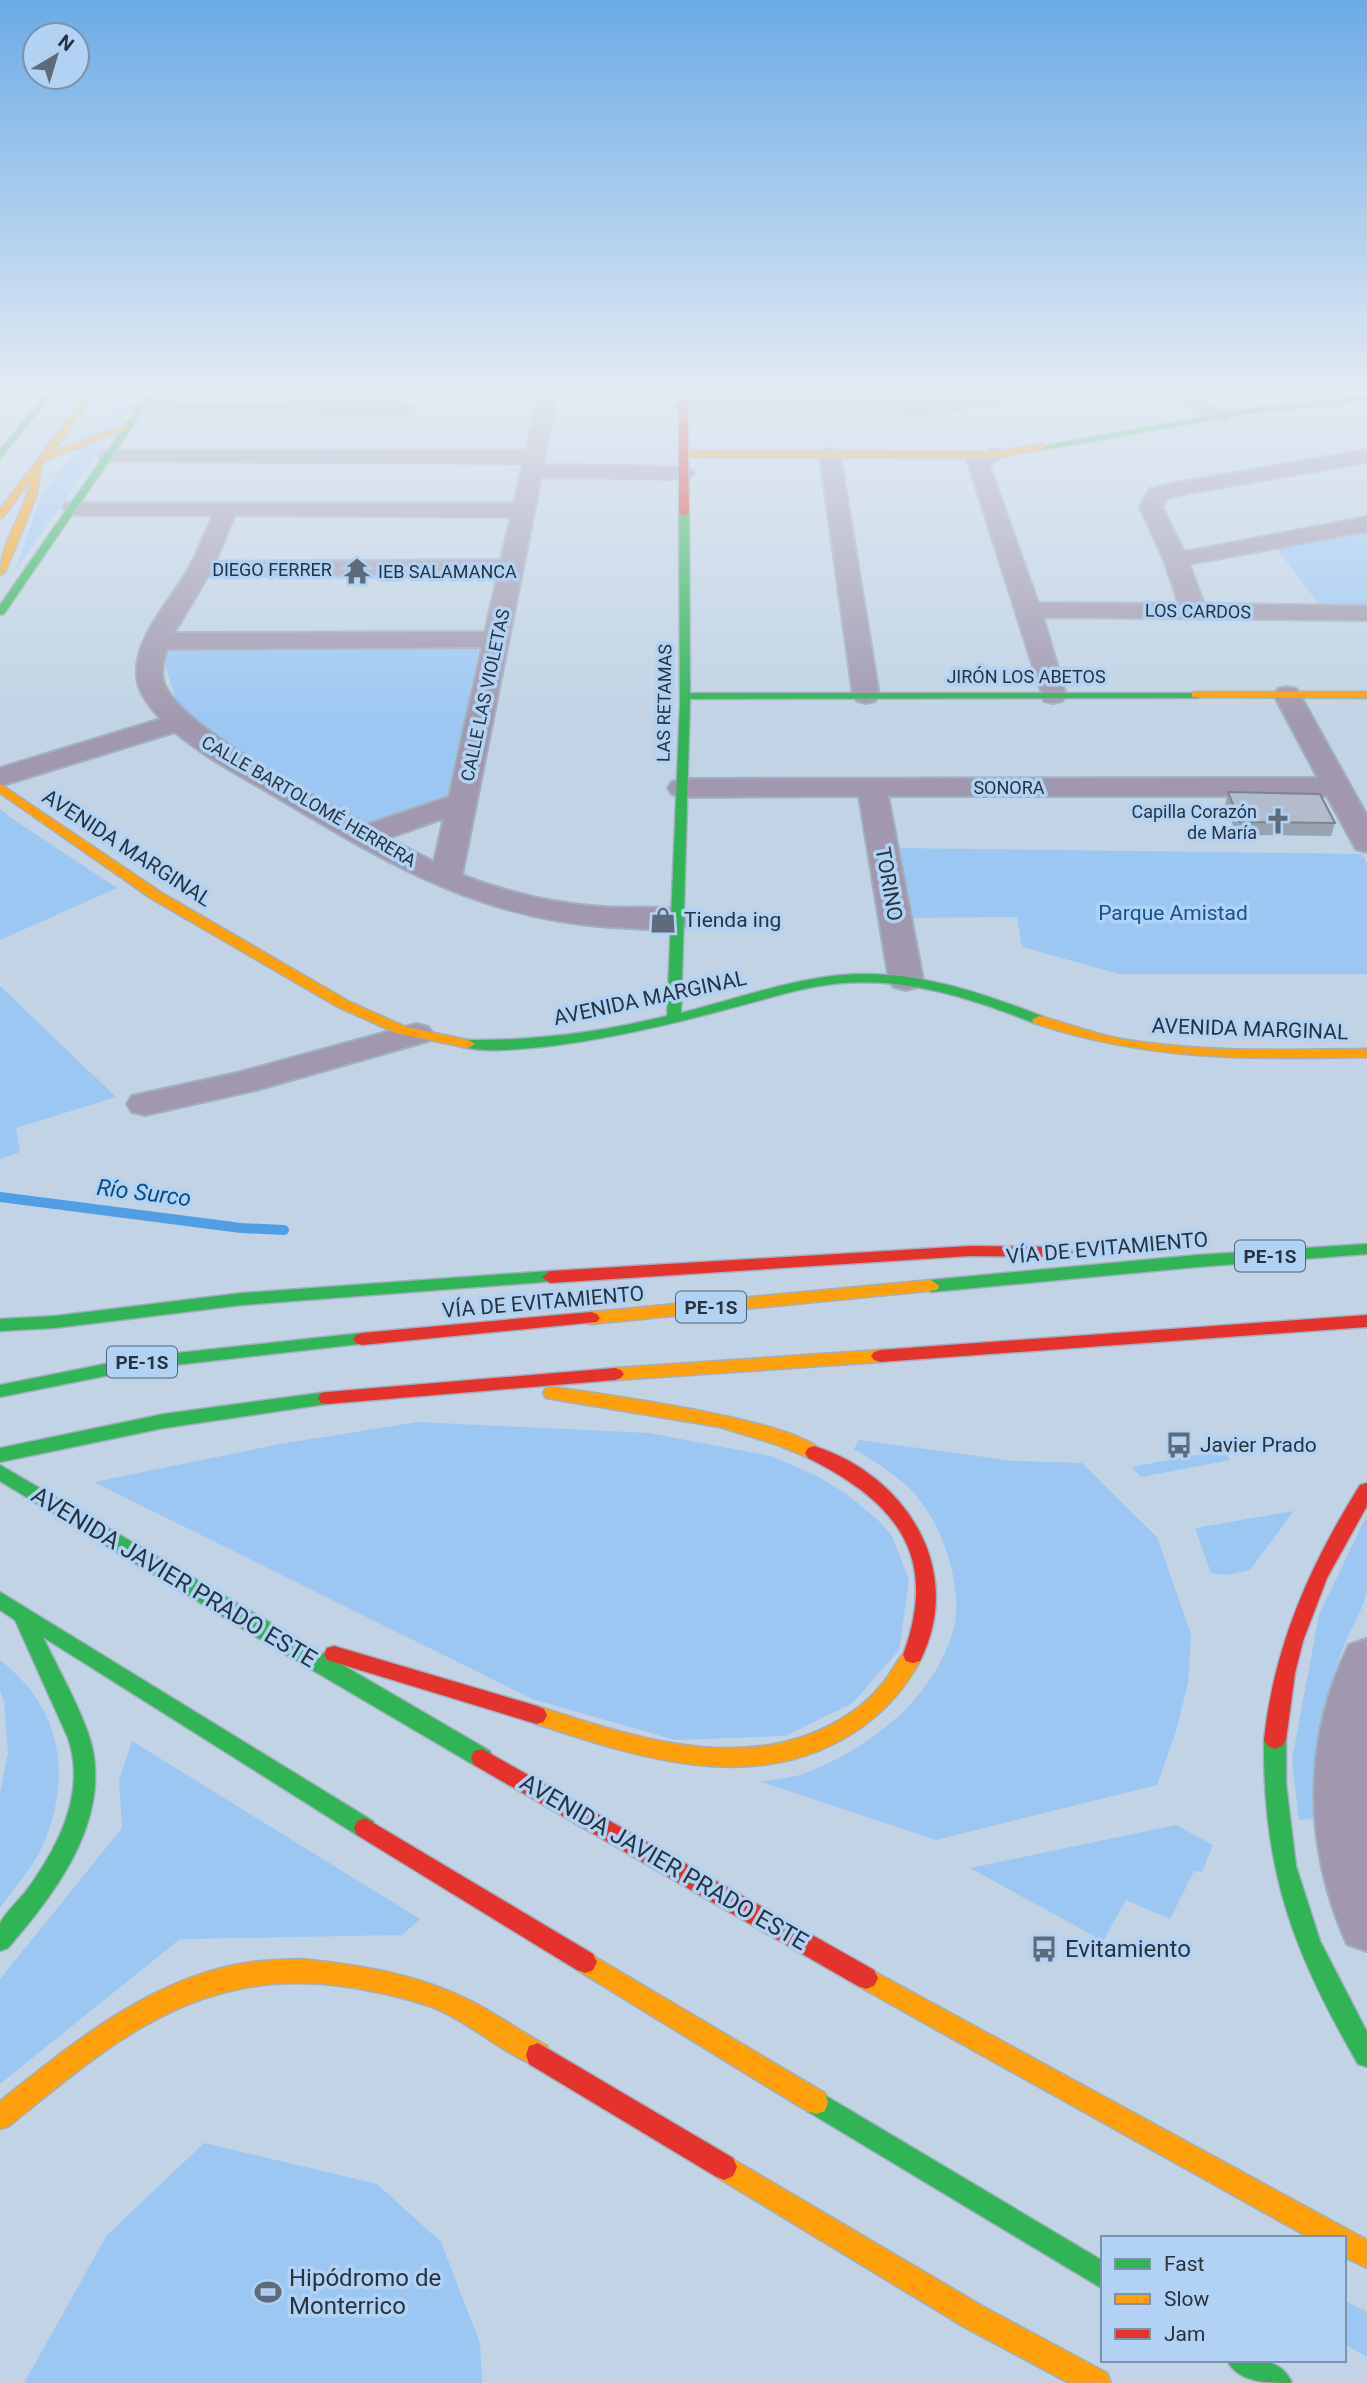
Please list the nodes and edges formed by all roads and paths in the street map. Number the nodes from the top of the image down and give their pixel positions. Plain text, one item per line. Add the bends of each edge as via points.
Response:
1 (12, 499) edge
2 (31, 499) edge
3 (80, 499) edge
4 (526, 499) edge
5 (683, 499) edge
6 (837, 499) edge
7 (990, 499) edge
8 (1155, 499) edge
9 (74, 508) junction
10 (227, 508) junction
11 (524, 510) junction
12 (0, 515) edge
13 (1367, 524) edge
14 (1176, 560) junction
15 (512, 567) junction
16 (33, 568) junction
17 (201, 569) junction
18 (0, 572) edge
19 (0, 589) edge
20 (1028, 610) junction
21 (0, 611) edge
22 (1194, 611) junction
23 (1367, 613) edge
24 (497, 639) junction
25 (158, 641) junction
26 (866, 695) junction
27 (1053, 695) junction
28 (1287, 695) junction
29 (1367, 695) edge
30 (685, 696) junction
31 (181, 722) junction
32 (0, 777) edge
33 (1337, 787) junction
34 (0, 788) edge
35 (682, 788) junction
36 (872, 788) junction
37 (462, 802) junction
38 (364, 836) junction
39 (1365, 836) edge
40 (446, 878) junction
41 (678, 919) junction
42 (906, 979) junction
43 (674, 1018) junction
44 (416, 1034) junction
45 (1367, 1053) edge
46 (145, 1104) dead end
47 (1367, 1249) edge
48 (1196, 1261) junction
49 (1367, 1321) edge
50 (0, 1325) edge
51 (491, 1383) junction
52 (0, 1391) edge
53 (0, 1455) edge
54 (0, 1472) edge
55 (1367, 1490) edge
56 (0, 1600) edge
57 (23, 1615) junction
58 (275, 1638) junction
59 (1367, 1660) edge
60 (1367, 1925) edge
61 (0, 1940) edge
62 (1367, 2054) edge
63 (0, 2117) edge
64 (1332, 2236) edge
65 (1346, 2243) edge
66 (1367, 2255) edge
67 (1101, 2275) edge
68 (1244, 2362) edge
69 (1097, 2383) edge
70 (1278, 2383) edge

1 - 12 main road
2 - 18 main road
3 - 9 main road
4 - 11 street, CALLE LAS VIOLETAS
5 - 30 main road, LAS RETAMAS
6 - 26 street
7 - 20 street
8 - 14 street via 1151,506
9 - 10 street
9 - 16 main road
10 - 11 street
10 - 17 street, CALLE BARTOLOMÉ HERRERA
11 - 15 street, CALLE LAS VIOLETAS
13 - 14 street
14 - 22 street
15 - 17 street, DIEGO FERRER
15 - 24 street, CALLE LAS VIOLETAS
16 - 19 main road
16 - 21 main road
17 - 25 street, CALLE BARTOLOMÉ HERRERA
20 - 22 street, LOS CARDOS
20 - 27 street
22 - 23 street, LOS CARDOS
24 - 25 street
24 - 37 street, CALLE LAS VIOLETAS
25 - 31 street, CALLE BARTOLOMÉ HERRERA via 150,660 150,681 167,711
26 - 27 main road, JIRÓN LOS ABETOS
26 - 30 main road, JIRÓN LOS ABETOS
27 - 28 main road, JIRÓN LOS ABETOS
28 - 29 main road, JIRÓN LOS ABETOS
28 - 33 street
30 - 35 main road, LAS RETAMAS
31 - 32 street
31 - 38 street, CALLE BARTOLOMÉ HERRERA via 203,740
33 - 36 street, SONORA
33 - 39 street
34 - 44 main road, AVENIDA MARGINAL via 157,896 343,1004
35 - 36 street, SONORA
35 - 41 main road, LAS RETAMAS
36 - 42 street, TORINO
37 - 38 street
37 - 40 street, CALLE LAS VIOLETAS
38 - 40 street, CALLE BARTOLOMÉ HERRERA
40 - 41 street, CALLE BARTOLOMÉ HERRERA via 513,903 581,916
41 - 43 main road, LAS RETAMAS
42 - 43 main road, AVENIDA MARGINAL via 857,978 803,985
42 - 45 main road, AVENIDA MARGINAL via 947,987 1113,1043 1226,1053
43 - 44 main road, AVENIDA MARGINAL via 515,1045 464,1044
44 - 46 street
47 - 48 main road, VÍA DE EVITAMIENTO / PE-1S
48 - 50 main road via 970,1251 743,1263 242,1299
48 - 52 main road, VÍA DE EVITAMIENTO / PE-1S via 225,1352 59,1375
49 - 51 main road
51 - 53 main road via 210,1413
51 - 58 main road via 643,1408 795,1443 867,1481 900,1514 925,1562 930,1612 909,1663 878,1703 830,1737 802,1750 769,1757 717,1759 634,1743
54 - 58 main road, AVENIDA JAVIER PRADO ESTE
55 - 62 main road via 1326,1556 1303,1611 1283,1689 1273,1783 1284,1867 1297,1913 1338,2010
56 - 57 main road
57 - 61 main road via 83,1752 84,1796 55,1868
57 - 67 main road via 264,1767
58 - 64 main road, AVENIDA JAVIER PRADO ESTE via 797,1940
59 - 60 street via 1341,1753 1337,1802 1346,1860
63 - 69 main road via 141,2010 218,1977 283,1968 335,1970 374,1978 456,2006 974,2317
65 - 66 main road
68 - 70 main road

